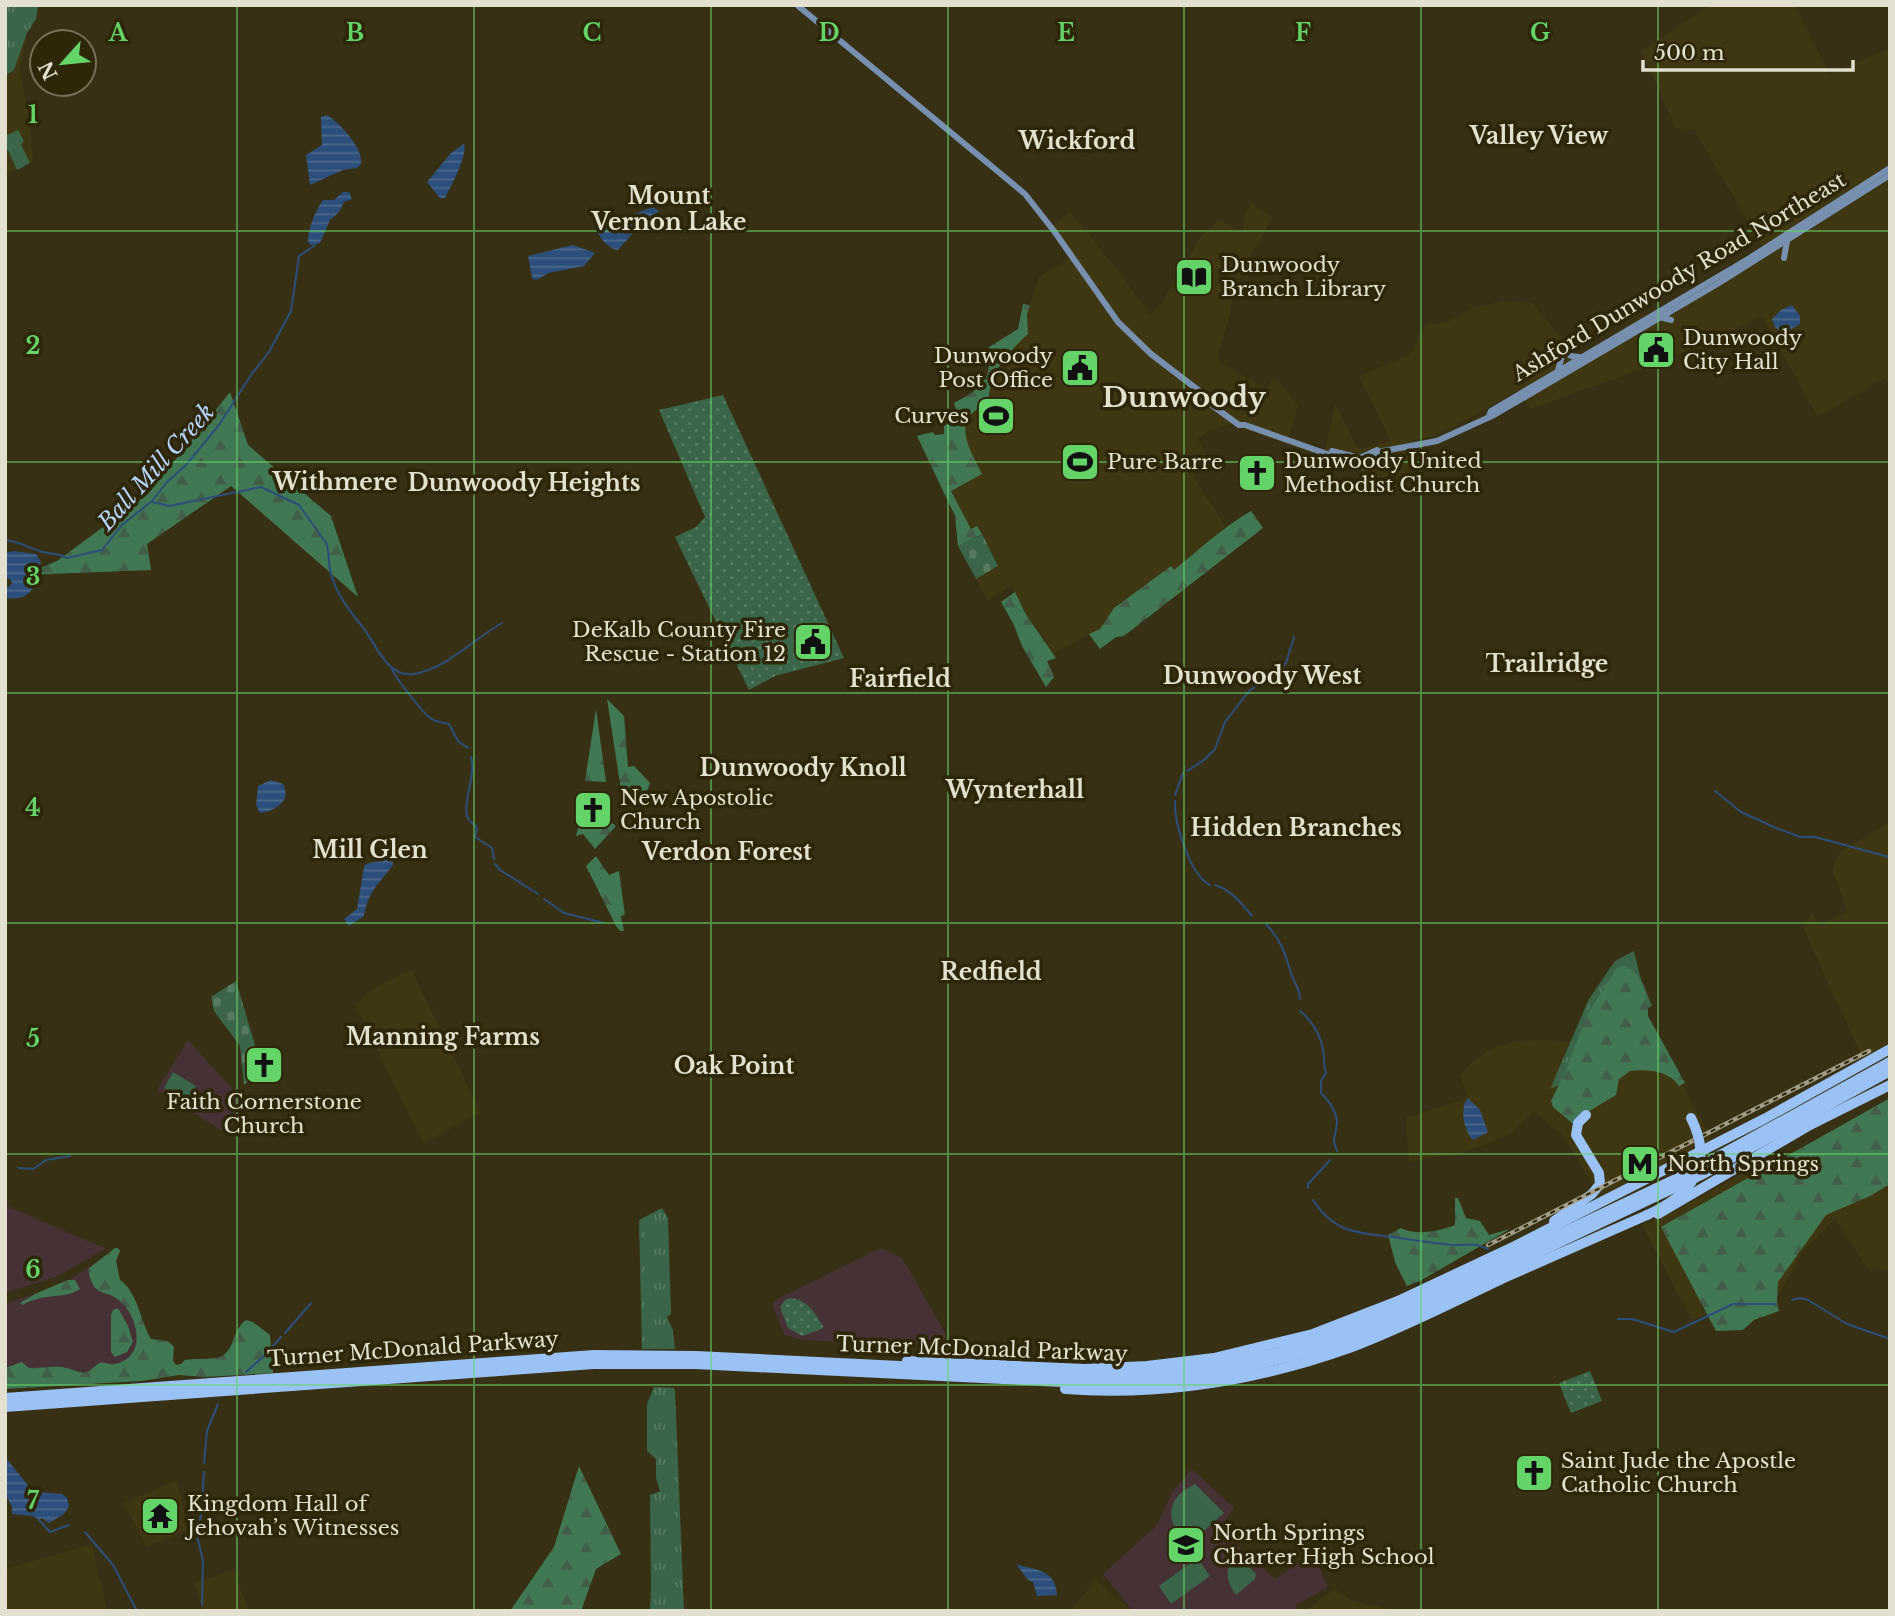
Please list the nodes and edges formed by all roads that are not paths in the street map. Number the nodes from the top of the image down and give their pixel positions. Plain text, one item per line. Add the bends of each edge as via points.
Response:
1 (797, 5) edge
2 (1890, 168) edge
3 (1890, 175) edge
4 (1770, 236) dead end
5 (1784, 239) junction
6 (1784, 258) dead end
7 (1660, 317) junction
8 (1671, 320) dead end
9 (1581, 357) junction
10 (1557, 371) junction
11 (1489, 416) junction
12 (1322, 450) junction
13 (1383, 451) junction
14 (1890, 1049) edge
15 (1890, 1062) edge
16 (1890, 1071) edge
17 (1887, 1085) edge
18 (1586, 1115) dead end
19 (1691, 1118) dead end
20 (1609, 1188) dead end
21 (1553, 1222) junction
22 (1441, 1281) junction
23 (1432, 1312) junction
24 (883, 1365) junction
25 (1003, 1380) junction
26 (5, 1398) edge
27 (127, 1398) junction
28 (5, 1407) edge
29 (5, 1413) edge

1 - 12 main road via 1025,194 1118,321 1142,346 1245,425
2 - 5 main road, Ashford Dunwoody Road Northeast
3 - 5 main road, Ashford Dunwoody Road Northeast
4 - 5 main road
5 - 6 main road
5 - 7 main road, Ashford Dunwoody Road Northeast
5 - 9 main road, Ashford Dunwoody Road Northeast
7 - 8 main road
7 - 11 main road, Ashford Dunwoody Road Northeast
9 - 10 main road, Ashford Dunwoody Road Northeast
9 - 10 main road via 1564,354
10 - 11 main road, Ashford Dunwoody Road Northeast
11 - 13 main road, Ashford Dunwoody Road Northeast via 1439,441
12 - 13 main road, Ashford Dunwoody Road Northeast via 1360,458
12 - 13 main road via 1367,468 1375,454
14 - 22 highway via 1694,1156
15 - 24 highway, Turner McDonald Parkway via 1637,1198 1404,1307 1302,1346 1212,1366 1142,1374 1069,1375
16 - 25 highway, Turner McDonald Parkway via 1650,1201 1334,1345 1244,1369 1167,1380 1099,1384
17 - 23 highway via 1660,1213
18 - 21 highway via 1578,1123 1576,1135 1599,1173 1600,1184
19 - 23 highway, bridge via 1701,1154 1698,1170 1683,1194
20 - 21 highway
21 - 22 highway
22 - 24 highway via 1313,1334 1214,1358 1114,1368 929,1360
23 - 25 highway via 1304,1362 1208,1384 1081,1390
24 - 26 highway, Turner McDonald Parkway via 685,1355 584,1356
25 - 27 highway, Turner McDonald Parkway via 614,1363
27 - 28 highway, Turner McDonald Parkway
27 - 29 highway

